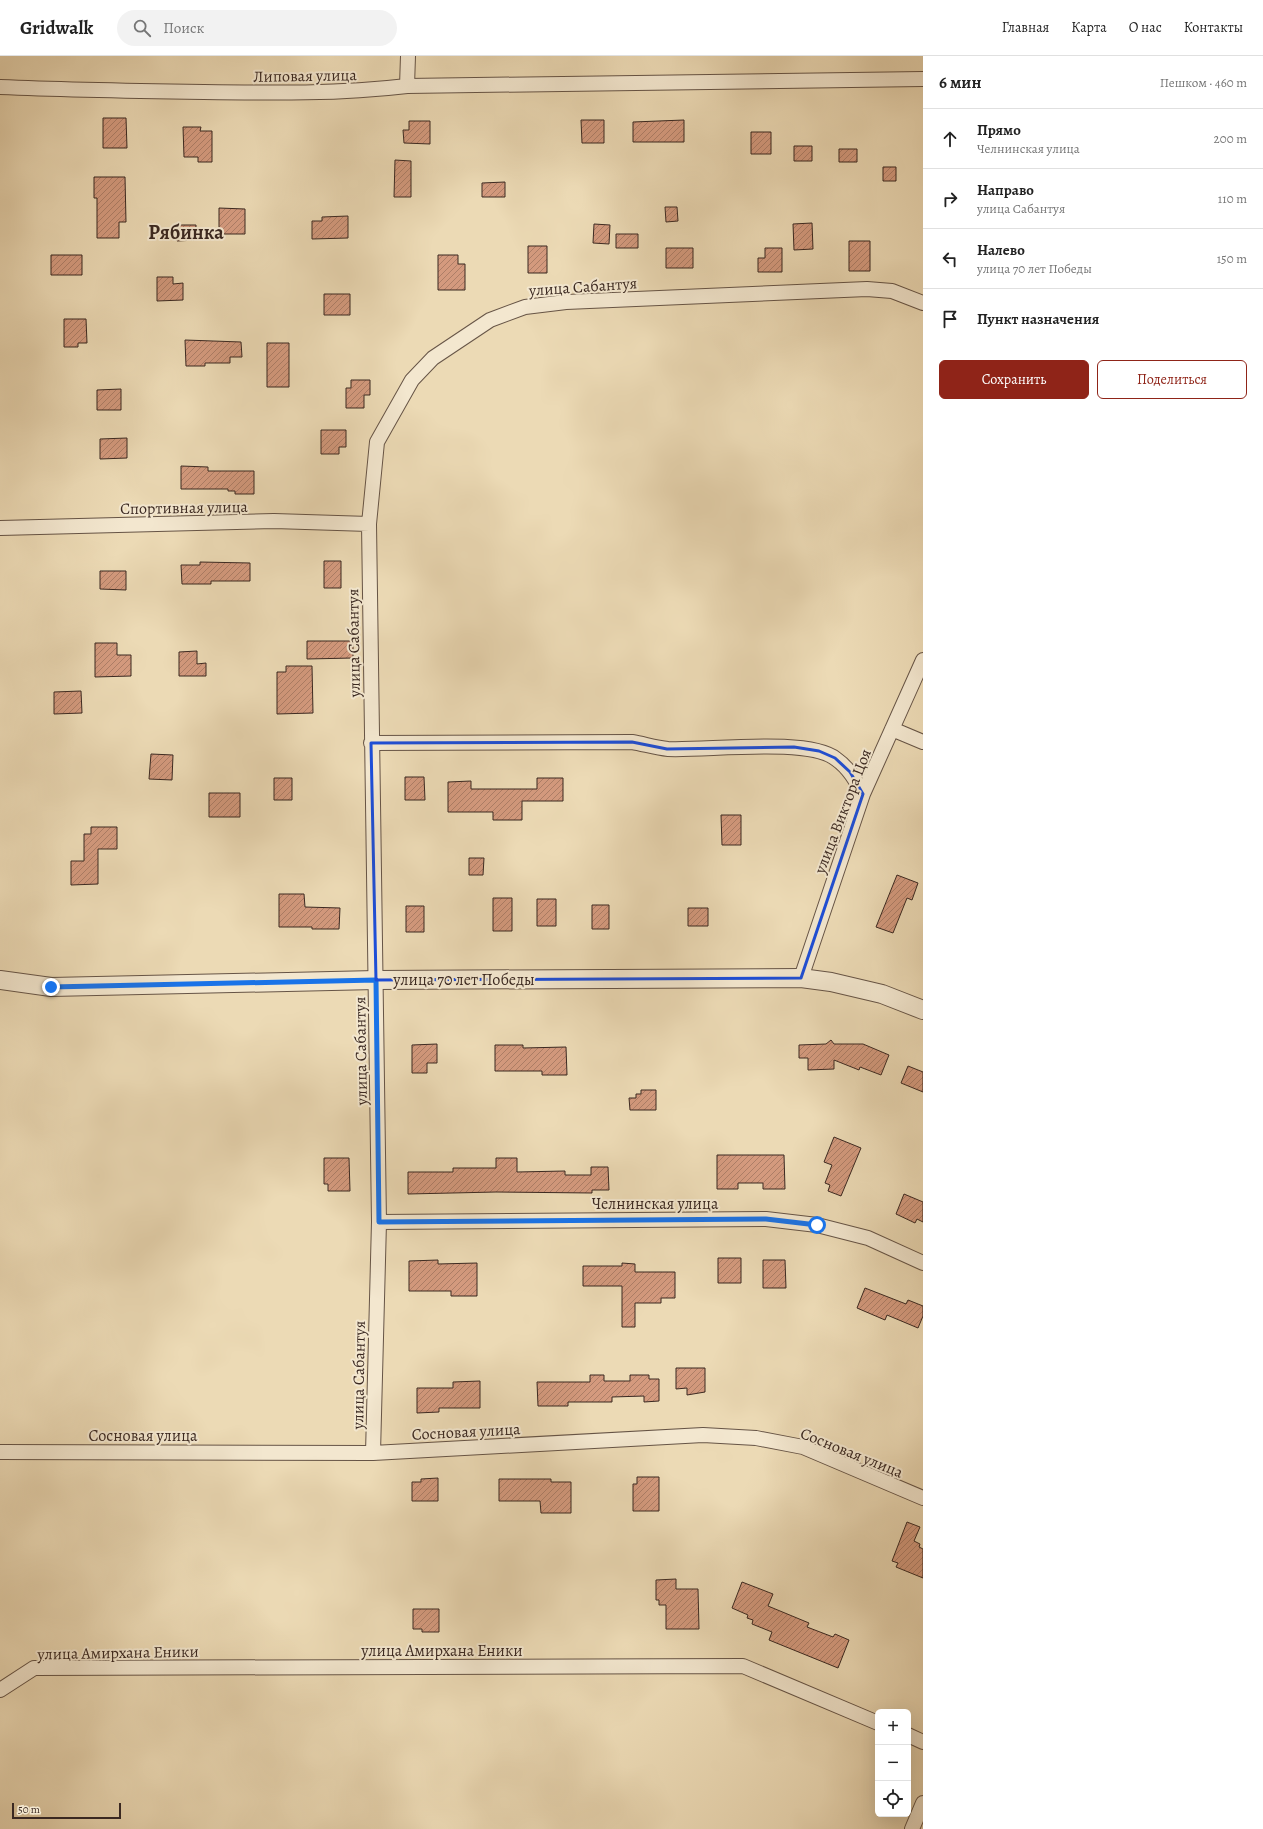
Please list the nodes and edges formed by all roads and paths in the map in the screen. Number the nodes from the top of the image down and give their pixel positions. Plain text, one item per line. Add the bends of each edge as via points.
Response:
1 (408, 56) edge
2 (923, 79) edge
3 (408, 86) junction
4 (0, 87) edge
5 (923, 303) edge
6 (369, 524) junction
7 (0, 528) edge
8 (923, 660) edge
9 (892, 729) junction
10 (923, 742) edge
11 (371, 743) junction
12 (864, 794) junction
13 (801, 978) junction
14 (0, 980) edge
15 (376, 980) junction
16 (923, 1010) edge
17 (379, 1222) junction
18 (923, 1263) edge
19 (0, 1452) edge
20 (373, 1453) junction
21 (923, 1498) edge
22 (0, 1690) edge
23 (875, 1722) edge
24 (911, 1736) edge
25 (923, 1742) edge
26 (923, 1802) edge
27 (912, 1829) edge

1 - 3 street
2 - 3 street, Липовая улица
3 - 4 street, Липовая улица via 365,91 273,93
5 - 6 street, улица Сабантуя via 892,291 859,289 566,302 525,307 490,320 433,358 412,380 394,410 377,442
6 - 7 street, Спортивная улица via 274,521
6 - 11 street, улица Сабантуя
8 - 9 street, улица Виктора Цоя
9 - 10 street
9 - 12 street, улица Виктора Цоя
11 - 12 street via 632,742 667,749 794,747 819,751 835,758 850,772
11 - 15 street, улица Сабантуя
12 - 13 street, улица Виктора Цоя
13 - 15 street, улица 70 лет Победы
13 - 16 street, улица 70 лет Победы via 882,994
14 - 15 street, улица 70 лет Победы via 51,987
15 - 17 street, улица Сабантуя
17 - 18 street, Челнинская улица via 766,1219 817,1225 868,1238
17 - 20 street, улица Сабантуя
19 - 20 street, Сосновая улица
20 - 21 street, Сосновая улица via 703,1435 756,1438 803,1448
22 - 23 street, улица Амирхана Еники via 34,1668 743,1666
24 - 25 street
26 - 27 street

